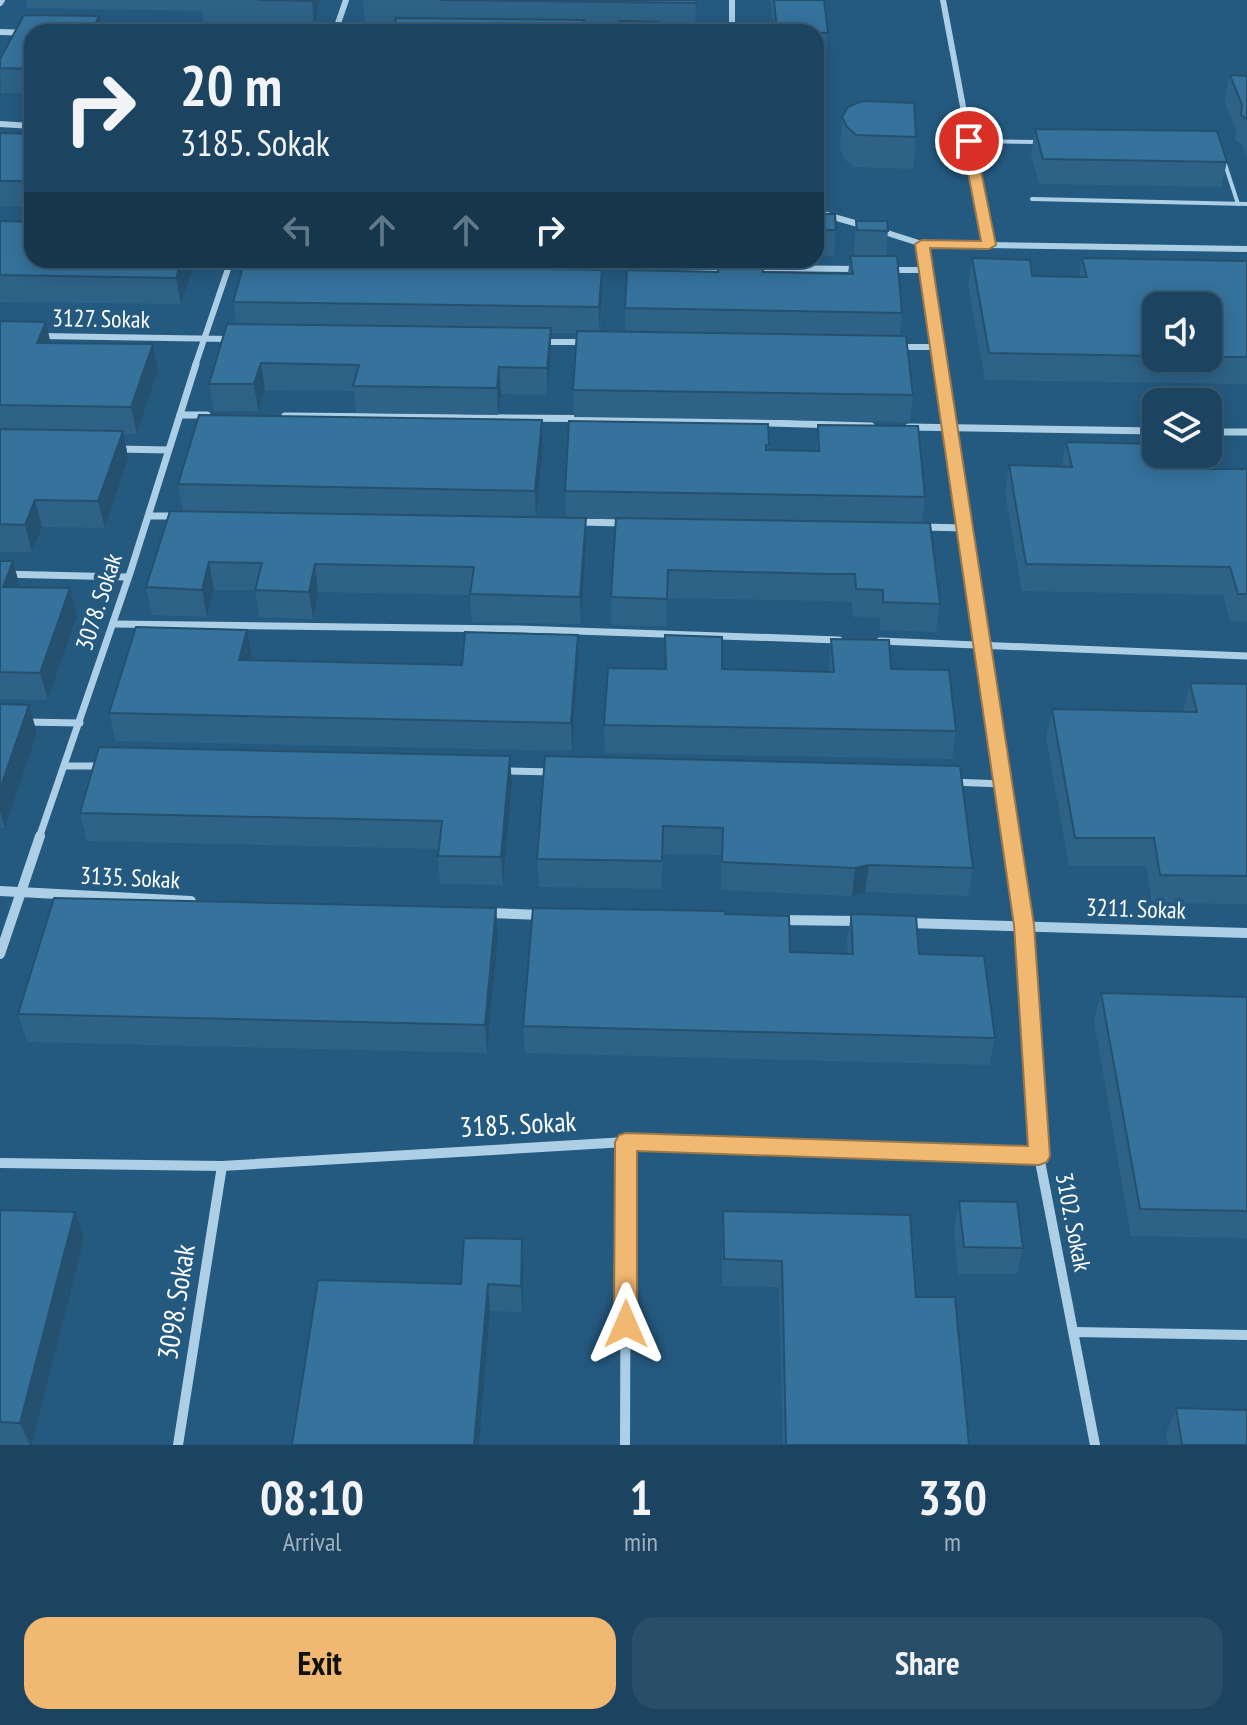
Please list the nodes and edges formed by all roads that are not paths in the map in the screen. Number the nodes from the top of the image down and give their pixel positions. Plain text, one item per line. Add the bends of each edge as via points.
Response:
1 (346, 0) edge
2 (732, 0) edge
3 (943, 0) edge
4 (338, 24) edge
5 (732, 24) edge
6 (0, 32) edge
7 (24, 33) edge
8 (0, 124) edge
9 (24, 126) edge
10 (969, 141) junction
11 (1047, 142) edge
12 (1223, 158) edge
13 (1032, 199) dead end
14 (1238, 204) junction
15 (1247, 204) edge
16 (824, 214) edge
17 (922, 244) junction
18 (989, 245) junction
19 (1247, 249) edge
20 (228, 268) edge
21 (747, 268) edge
22 (868, 269) edge
23 (882, 270) edge
24 (926, 270) junction
25 (31, 336) edge
26 (202, 339) junction
27 (234, 339) edge
28 (538, 342) edge
29 (602, 343) edge
30 (894, 346) edge
31 (939, 347) junction
32 (180, 415) junction
33 (212, 415) edge
34 (275, 416) edge
35 (887, 426) edge
36 (903, 427) edge
37 (950, 428) junction
38 (1142, 431) edge
39 (1222, 432) edge
40 (1247, 432) edge
41 (107, 449) edge
42 (168, 450) junction
43 (149, 516) junction
44 (181, 516) edge
45 (562, 522) edge
46 (640, 523) edge
47 (919, 527) edge
48 (965, 528) junction
49 (0, 574) edge
50 (126, 577) junction
51 (113, 624) junction
52 (843, 640) edge
53 (874, 641) edge
54 (983, 645) junction
55 (1247, 656) edge
56 (16, 722) edge
57 (80, 723) junction
58 (66, 766) junction
59 (114, 766) edge
60 (494, 770) edge
61 (558, 772) edge
62 (939, 782) edge
63 (1003, 784) junction
64 (0, 891) edge
65 (21, 892) junction
66 (206, 902) edge
67 (472, 913) edge
68 (551, 915) edge
69 (772, 920) edge
70 (866, 922) edge
71 (898, 922) edge
72 (1024, 925) junction
73 (1247, 933) edge
74 (0, 954) edge
75 (626, 1142) junction
76 (1039, 1156) junction
77 (0, 1163) edge
78 (222, 1166) junction
79 (1074, 1332) junction
80 (1247, 1335) edge
81 (178, 1445) edge
82 (625, 1445) edge
83 (1095, 1445) edge

1 - 4 street
2 - 5 street
3 - 10 street
6 - 7 street
8 - 9 street
10 - 11 lane
10 - 18 street
12 - 14 lane
13 - 14 lane
14 - 15 lane
16 - 17 street
17 - 18 street
17 - 24 street, 3102. Sokak
18 - 19 street
20 - 26 street, 3078. Sokak
21 - 22 street
23 - 24 street
24 - 31 street, 3102. Sokak
25 - 26 street, 3127. Sokak
26 - 27 street, 3127. Sokak
26 - 32 street, 3078. Sokak
28 - 29 street
30 - 31 street
31 - 37 street, 3102. Sokak
32 - 33 street
32 - 42 street, 3078. Sokak
34 - 35 street
36 - 37 street
37 - 38 street
37 - 48 street, 3102. Sokak
39 - 40 street
41 - 42 street
42 - 43 street, 3078. Sokak
43 - 44 street
43 - 50 street, 3078. Sokak
45 - 46 street
47 - 48 street
48 - 54 street, 3102. Sokak
49 - 50 street
50 - 51 street, 3078. Sokak
51 - 52 street
51 - 57 street, 3078. Sokak
53 - 54 street
54 - 55 street
54 - 63 street, 3102. Sokak
56 - 57 street
57 - 58 street, 3078. Sokak
58 - 59 street
58 - 65 street, 3078. Sokak
60 - 61 street
62 - 63 street
63 - 72 street, 3102. Sokak
64 - 65 street, 3135. Sokak
65 - 66 street, 3135. Sokak
65 - 74 street, 3078. Sokak
67 - 68 street
69 - 70 street
71 - 72 street
72 - 73 street, 3211. Sokak
72 - 76 street, 3102. Sokak
75 - 76 street, 3185. Sokak
75 - 78 street, 3185. Sokak
75 - 82 street
76 - 79 street, 3102. Sokak
77 - 78 street, 3185. Sokak
78 - 81 street, 3098. Sokak
79 - 80 street
79 - 83 street, 3102. Sokak

